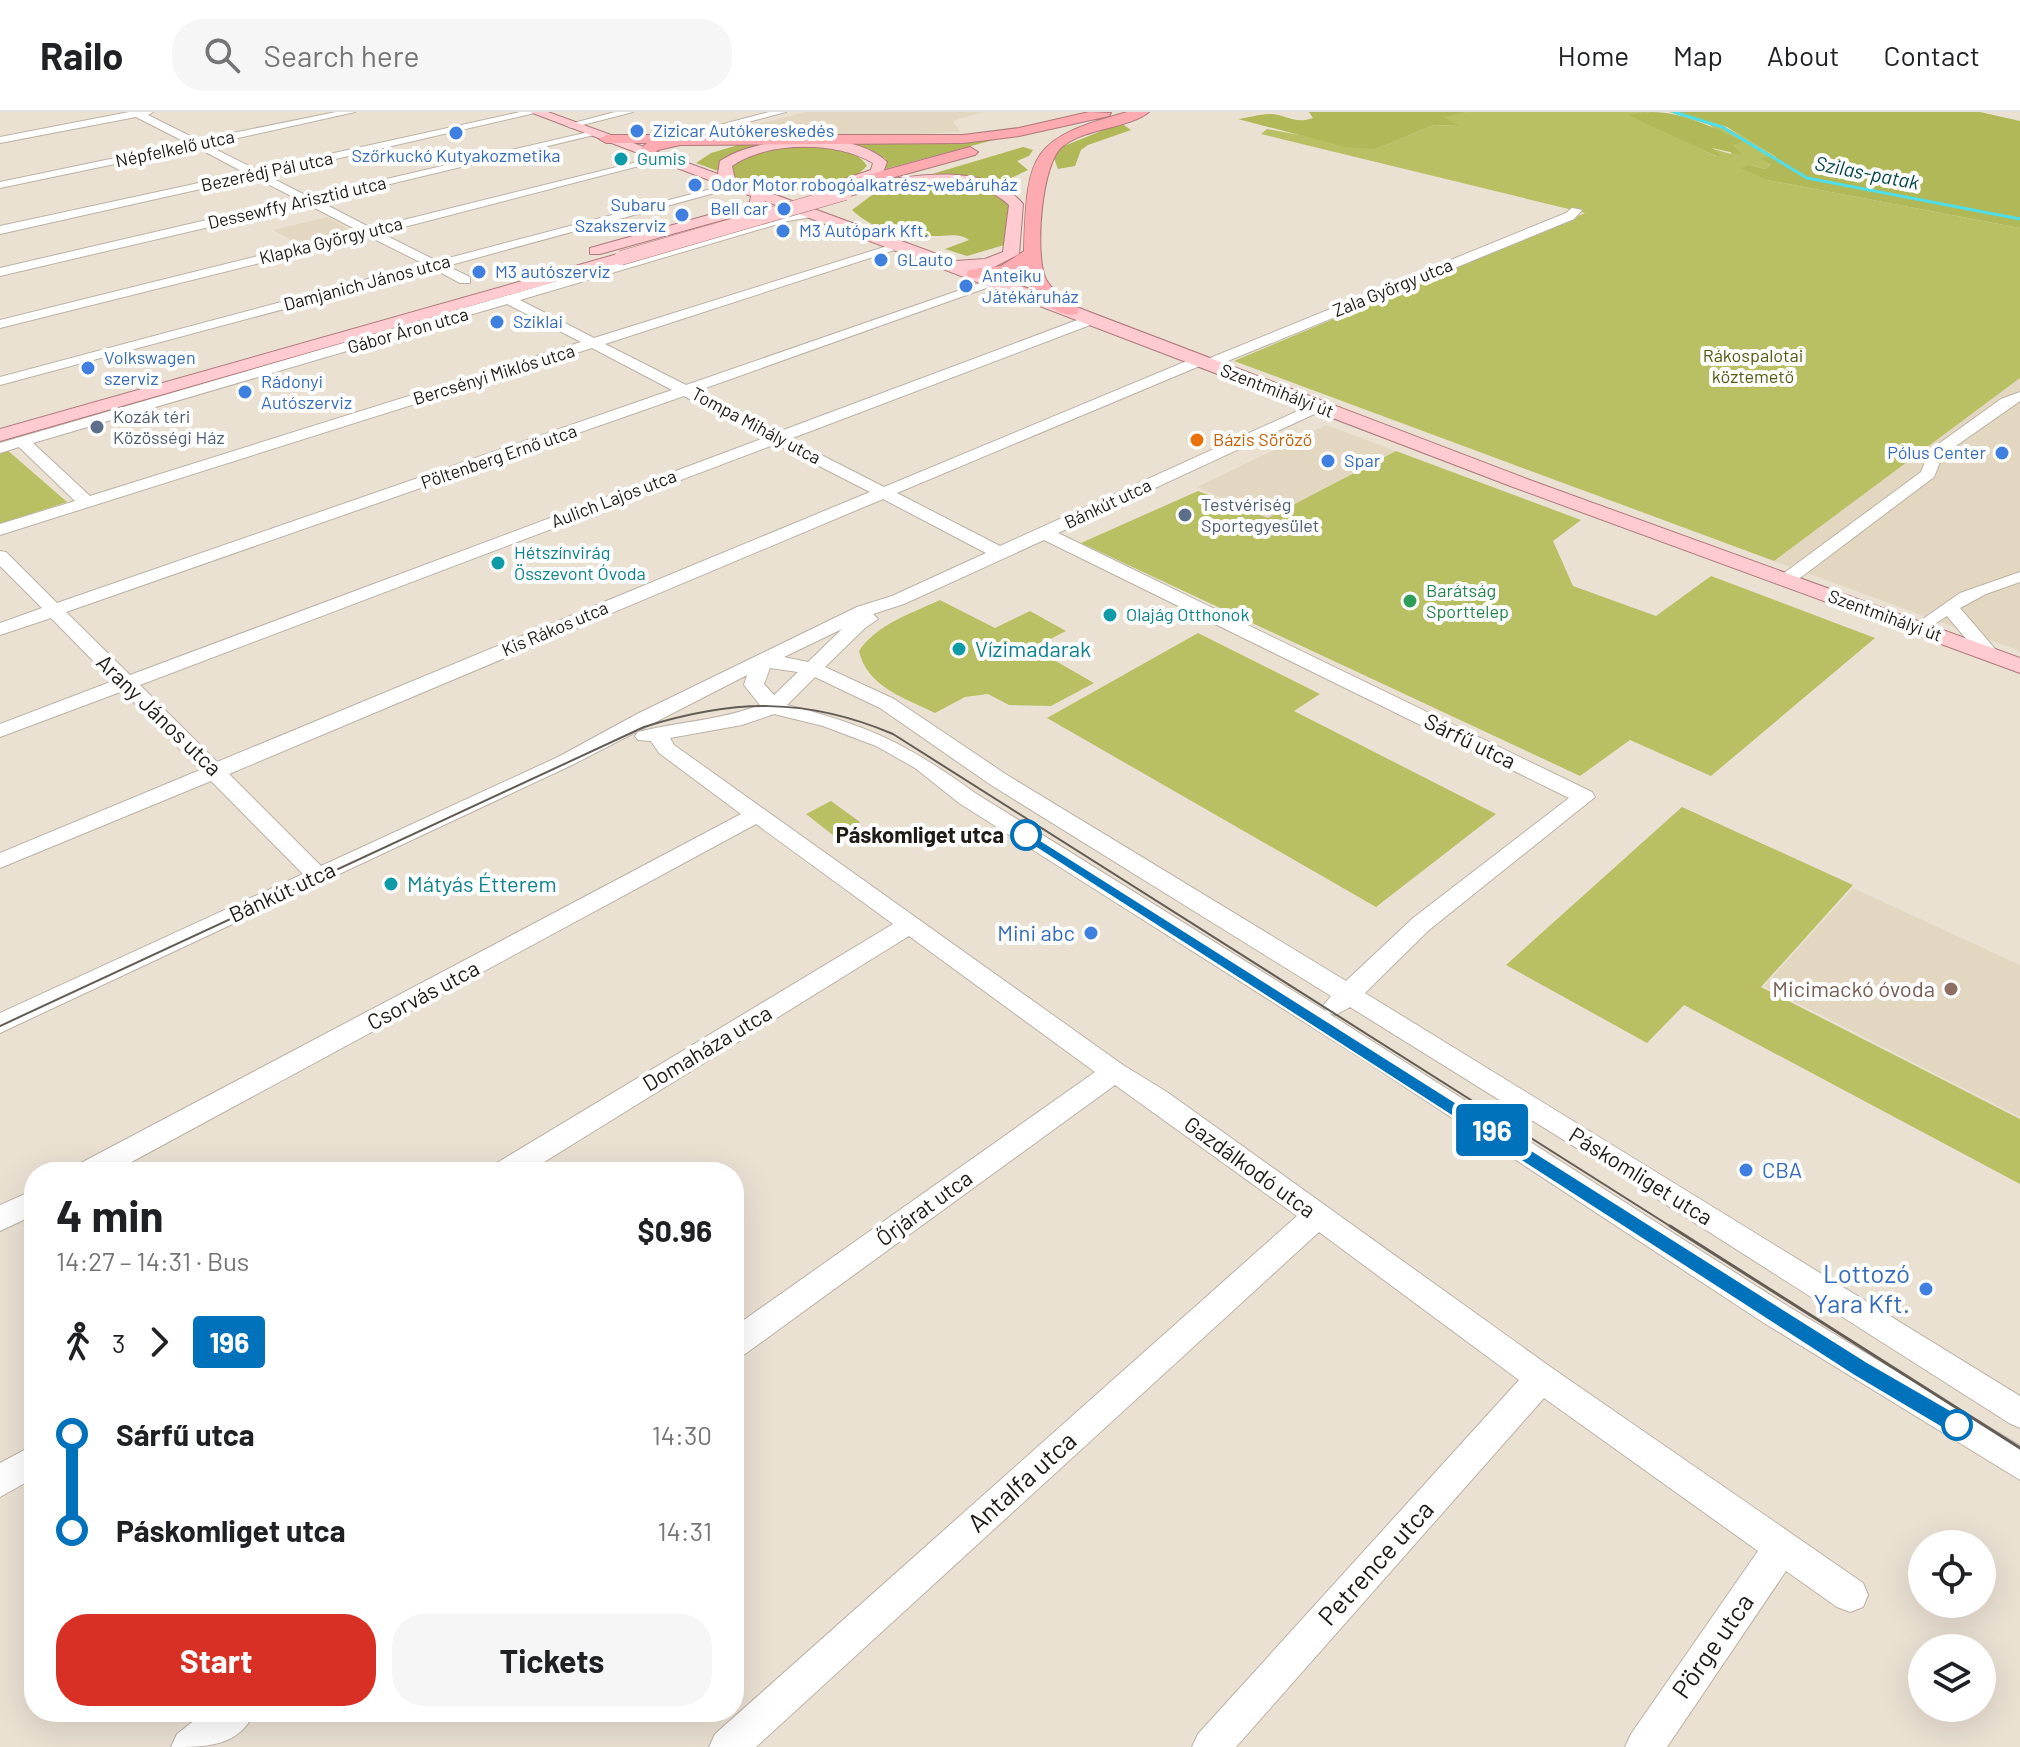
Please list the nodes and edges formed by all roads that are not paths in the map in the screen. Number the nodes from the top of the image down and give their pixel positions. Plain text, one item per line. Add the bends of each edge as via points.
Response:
1 (350, 112) edge
2 (535, 112) edge
3 (628, 112) edge
4 (781, 112) edge
5 (1134, 112) edge
6 (1142, 112) edge
7 (140, 113) edge
8 (1106, 113) edge
9 (571, 125) junction
10 (687, 135) dead end
11 (600, 136) junction
12 (0, 140) edge
13 (728, 140) junction
14 (196, 144) junction
15 (644, 153) junction
16 (661, 159) junction
17 (256, 174) junction
18 (0, 185) edge
19 (733, 185) junction
20 (847, 190) junction
21 (758, 195) junction
22 (311, 199) junction
23 (1576, 210) dead end
24 (816, 215) junction
25 (0, 230) edge
26 (371, 231) junction
27 (901, 246) junction
28 (1033, 250) junction
29 (949, 264) junction
30 (436, 265) junction
31 (0, 272) edge
32 (975, 274) junction
33 (465, 280) dead end
34 (997, 282) junction
35 (561, 284) junction
36 (511, 301) junction
37 (1070, 310) junction
38 (1093, 319) junction
39 (0, 324) edge
40 (368, 326) junction
41 (594, 344) junction
42 (1204, 363) junction
43 (0, 381) edge
44 (689, 391) junction
45 (2020, 396) edge
46 (1318, 407) junction
47 (0, 425) edge
48 (0, 435) edge
49 (777, 437) junction
50 (22, 442) junction
51 (0, 448) edge
52 (882, 493) junction
53 (87, 503) junction
54 (0, 530) edge
55 (1044, 533) junction
56 (1000, 553) junction
57 (0, 556) edge
58 (2020, 577) edge
59 (1786, 580) junction
60 (898, 600) junction
61 (1950, 608) junction
62 (53, 611) junction
63 (1919, 628) junction
64 (0, 629) edge
65 (847, 636) junction
66 (1989, 654) junction
67 (762, 661) junction
68 (2020, 666) edge
69 (815, 668) junction
70 (124, 684) junction
71 (866, 694) junction
72 (773, 707) junction
73 (710, 722) junction
74 (0, 731) edge
75 (657, 733) junction
76 (909, 755) junction
77 (565, 761) junction
78 (216, 770) junction
79 (756, 815) junction
80 (0, 861) edge
81 (317, 875) junction
82 (909, 925) junction
83 (1348, 997) junction
84 (1318, 1020) junction
85 (0, 1024) edge
86 (1114, 1072) junction
87 (108, 1162) edge
88 (521, 1162) edge
89 (24, 1206) edge
90 (1317, 1216) junction
91 (0, 1219) edge
92 (744, 1337) edge
93 (1541, 1378) junction
94 (2020, 1413) edge
95 (2020, 1465) edge
96 (24, 1466) edge
97 (0, 1481) edge
98 (1783, 1545) junction
99 (1850, 1595) dead end
100 (223, 1722) edge
101 (190, 1747) edge
102 (728, 1747) edge
103 (1211, 1747) edge
104 (1644, 1747) edge

1 - 14 street, Népfelkelő utca
2 - 9 main road, Szentmihályi út
2 - 17 street, Bezerédj Pál utca
3 - 9 street
4 - 10 street
5 - 20 highway
6 - 28 highway via 1072,135 1049,150 1038,173
7 - 12 street
7 - 14 street
8 - 13 highway via 963,139
8 - 20 highway
9 - 11 main road, Szentmihályi út
11 - 13 highway
11 - 15 main road, Szentmihályi út
11 - 22 street, Dessewffy Arisztid utca
13 - 15 highway via 664,144
14 - 17 street
14 - 18 street, Népfelkelő utca
15 - 16 main road, Szentmihályi út
16 - 19 main road, Szentmihályi út
16 - 26 street, Klapka György utca
17 - 22 street
17 - 25 street, Bezerédj Pál utca
19 - 20 main road via 725,176 725,164 766,148 839,147 870,154 880,162 877,172
19 - 21 main road, Szentmihályi út
19 - 30 street, Damjanich János utca
20 - 29 main road via 949,180 983,185 1012,197 1016,218 1014,248 1008,257 988,264
20 - 40 main road, bridge
21 - 24 main road, Szentmihályi út
21 - 40 main road via 757,204 746,209 475,285
22 - 26 street
22 - 31 street, Dessewffy Arisztid utca
23 - 42 street, Zala György utca
24 - 27 main road, Szentmihályi út
24 - 35 street, Gábor Áron utca via 787,218
26 - 30 street
26 - 39 street, Klapka György utca
27 - 29 main road, Szentmihályi út
27 - 41 street, Bercsényi Miklós utca
28 - 32 highway via 1012,268
28 - 37 highway via 1036,278
29 - 32 main road, Szentmihályi út
30 - 33 street
30 - 43 street, Damjanich János utca
32 - 34 main road, Szentmihályi út
34 - 37 main road, Szentmihályi út
34 - 44 street, Pöltenberg Ernő utca
35 - 36 street, Gábor Áron utca
35 - 40 main road
36 - 41 street, Tompa Mihály utca
36 - 50 street, Gábor Áron utca
37 - 38 main road, Szentmihályi út
38 - 42 main road, Szentmihályi út
38 - 49 street, Aulich Lajos utca
40 - 47 main road
40 - 48 main road
41 - 44 street, Tompa Mihály utca
41 - 53 street, Bercsényi Miklós utca
42 - 46 main road, Szentmihályi út
42 - 52 street, Kis Rákos utca
44 - 49 street, Tompa Mihály utca
44 - 62 street, Pöltenberg Ernő utca
45 - 59 street via 1936,453 1928,474
46 - 55 street, Bánkút utca
46 - 59 main road, Szentmihályi út
49 - 52 street, Tompa Mihály utca
49 - 70 street, Aulich Lajos utca
50 - 51 street, Gábor Áron utca
50 - 53 street
52 - 56 street, Tompa Mihály utca
52 - 78 street, Kis Rákos utca
53 - 54 street, Bercsényi Miklós utca
55 - 56 street, Bánkút utca
55 - 83 street, Sárfű utca via 1584,797 1421,924
56 - 60 street, Bánkút utca
57 - 62 street, Arany János utca
58 - 61 street via 1993,583
59 - 63 main road, Szentmihályi út
60 - 65 street, Bánkút utca
60 - 67 street, Bánkút utca
61 - 63 street
61 - 66 street
62 - 64 street, Pöltenberg Ernő utca
62 - 70 street, Arany János utca
63 - 66 main road, Szentmihályi út
65 - 69 street, Bánkút utca
65 - 71 street via 843,665
66 - 68 main road, Szentmihályi út
67 - 69 street, Páskomliget utca
67 - 72 street via 754,685
67 - 77 street, Bánkút utca
69 - 71 street, Páskomliget utca
69 - 72 street, Bánkút utca
70 - 74 street, Aulich Lajos utca
70 - 78 street, Arany János utca
71 - 83 street, Páskomliget utca
72 - 73 street, Bánkút utca via 742,719
72 - 76 street, Páskomliget utca via 861,732
73 - 75 street, Bánkút utca
73 - 76 street, Páskomliget utca via 794,728
75 - 77 street, Bánkút utca
75 - 79 street, Gazdálkodó utca via 666,749
76 - 84 street, Páskomliget utca via 967,798
77 - 81 street, Bánkút utca
78 - 80 street, Kis Rákos utca
78 - 81 street, Arany János utca
79 - 82 street, Gazdálkodó utca
79 - 87 street, Csorvás utca
81 - 85 street, Bánkút utca
82 - 86 street, Gazdálkodó utca
82 - 88 street, Domaháza utca
83 - 84 street, Sárfű utca
83 - 94 street, Páskomliget utca
84 - 95 street, Páskomliget utca via 1860,1369
86 - 90 street, Gazdálkodó utca
86 - 92 street, Őrjárat utca
89 - 91 street
90 - 93 street, Gazdálkodó utca
90 - 102 street, Antalfa utca
93 - 98 street, Gazdálkodó utca
93 - 103 street, Petrence utca
96 - 97 street
98 - 99 street, Gazdálkodó utca
98 - 104 street, Pörge utca
100 - 101 street

